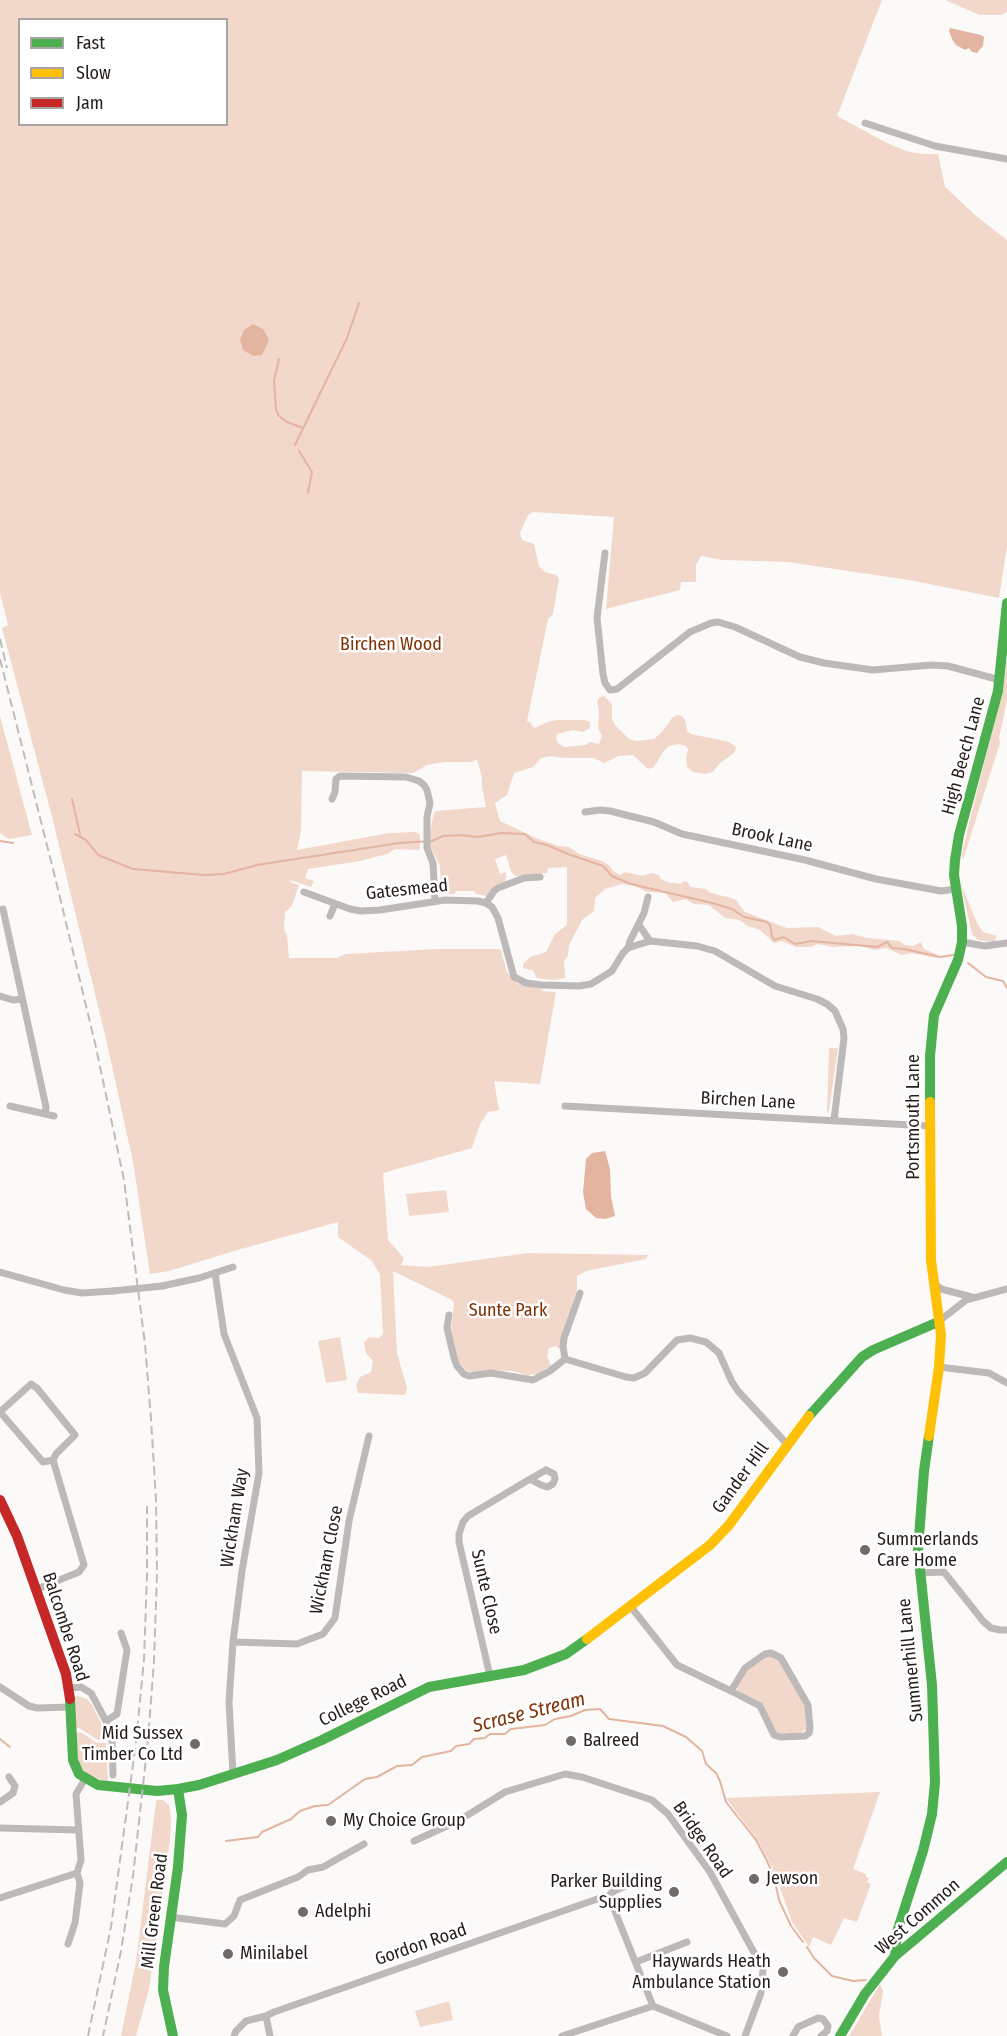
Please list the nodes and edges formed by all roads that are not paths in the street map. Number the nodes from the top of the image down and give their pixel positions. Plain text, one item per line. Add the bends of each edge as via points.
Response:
1 (865, 123) dead end
2 (1007, 159) edge
3 (605, 553) dead end
4 (1007, 603) edge
5 (1000, 680) junction
6 (332, 799) dead end
7 (585, 812) dead end
8 (540, 877) dead end
9 (956, 889) junction
10 (304, 892) dead end
11 (648, 897) dead end
12 (435, 901) junction
13 (486, 903) junction
14 (335, 904) junction
15 (3, 909) dead end
16 (330, 916) dead end
17 (960, 917) joint
18 (639, 925) junction
19 (650, 941) junction
20 (962, 942) junction
21 (1007, 943) edge
22 (628, 948) junction
23 (0, 996) edge
24 (22, 999) junction
25 (10, 1106) dead end
26 (565, 1106) dead end
27 (45, 1114) junction
28 (54, 1116) dead end
29 (834, 1120) junction
30 (929, 1126) junction
31 (233, 1267) dead end
32 (0, 1272) edge
33 (215, 1273) junction
34 (933, 1282) junction
35 (1007, 1289) edge
36 (580, 1293) dead end
37 (972, 1297) junction
38 (449, 1315) dead end
39 (938, 1322) junction
40 (565, 1359) junction
41 (939, 1366) junction
42 (1007, 1383) edge
43 (369, 1436) dead end
44 (787, 1444) junction
45 (53, 1460) junction
46 (530, 1479) dead end
47 (0, 1500) edge
48 (919, 1573) junction
49 (35, 1590) junction
50 (631, 1608) junction
51 (1007, 1630) edge
52 (121, 1633) dead end
53 (233, 1642) junction
54 (566, 1654) joint
55 (489, 1676) junction
56 (0, 1687) edge
57 (69, 1688) junction
58 (731, 1691) junction
59 (70, 1707) junction
60 (106, 1721) junction
61 (233, 1774) junction
62 (113, 1775) dead end
63 (9, 1777) dead end
64 (85, 1779) junction
65 (178, 1789) junction
66 (0, 1802) edge
67 (0, 1828) edge
68 (78, 1830) junction
69 (414, 1841) dead end
70 (364, 1845) dead end
71 (1007, 1862) edge
72 (77, 1873) junction
73 (642, 1879) dead end
74 (607, 1897) junction
75 (0, 1898) edge
76 (170, 1917) junction
77 (687, 1942) dead end
78 (68, 1944) dead end
79 (895, 1956) junction
80 (636, 1962) junction
81 (653, 2006) junction
82 (266, 2016) junction
83 (173, 2036) edge
84 (234, 2036) edge
85 (270, 2036) edge
86 (562, 2036) edge
87 (727, 2036) edge
88 (745, 2036) edge
89 (793, 2036) edge
90 (821, 2036) edge
91 (840, 2036) edge

1 - 2 street via 935,146
3 - 5 street via 597,618 603,674 610,690 617,689 690,632 718,622 800,657 824,663 873,670 948,666
4 - 5 street, High Beech Lane
5 - 9 street, High Beech Lane via 957,847
6 - 12 street via 340,776 413,778 424,785 430,803 427,848 433,862
7 - 9 street, Brook Lane via 610,811 682,834 876,879 941,891
8 - 13 street via 524,878 498,888
9 - 17 street, High Beech Lane
10 - 14 street, Gatesmead
11 - 18 street
12 - 13 street, Gatesmead
12 - 14 street, Gatesmead via 370,911
13 - 22 street via 498,918 514,977 525,983 591,984 612,971
14 - 16 street
15 - 24 street
17 - 20 street, Portsmouth Lane
18 - 19 street
18 - 22 street
19 - 22 street
19 - 29 street via 715,951 775,986 817,999 835,1011 844,1038
20 - 21 street via 985,946
20 - 30 street, Portsmouth Lane via 934,1015
23 - 24 street
24 - 27 street
25 - 27 street
26 - 29 street, Birchen Lane
27 - 28 street
29 - 30 street, Birchen Lane
30 - 34 street, Portsmouth Lane
31 - 33 street
32 - 33 street, bridge via 82,1293 162,1286
33 - 53 street, Wickham Way via 224,1334 257,1418 259,1473
34 - 37 street via 941,1289
34 - 39 street, Portsmouth Lane
35 - 37 street
36 - 40 street via 564,1338
37 - 39 street
38 - 40 street via 447,1328 454,1358 469,1376 491,1373 533,1380
39 - 41 street, Summerhill Lane
39 - 44 street, Gander Hill via 861,1357
40 - 44 street via 634,1377 645,1373 677,1340 706,1342 719,1353 738,1391
41 - 42 street via 989,1373
41 - 48 street, Summerhill Lane via 918,1531
43 - 53 street, Wickham Close via 349,1521 335,1618 323,1634 297,1644
44 - 50 street, Gander Hill via 710,1545
45 - 45 street via 43,1462 0,1412 31,1384 75,1435
45 - 49 street via 84,1565 79,1572
46 - 55 street, Sunte Close via 468,1516 459,1534
47 - 49 street, Balcombe Road
48 - 51 street via 944,1572 983,1621 991,1628
48 - 79 street, Summerhill Lane via 932,1685 934,1799 923,1851 897,1932
49 - 57 street, Balcombe Road
50 - 54 street, Gander Hill
50 - 58 street via 677,1665
52 - 60 street via 127,1650 117,1714
53 - 61 street, Wickham Way via 229,1702
54 - 55 street, College Road via 536,1667
55 - 61 street, College Road via 429,1687 300,1750
56 - 59 street via 29,1706
57 - 59 street, Balcombe Road
57 - 60 street via 81,1687 91,1693
58 - 58 street via 760,1706 774,1735 801,1737 809,1733 806,1701 776,1654 765,1654 745,1668
59 - 64 street, Balcombe Road via 73,1760
60 - 62 street via 112,1740
61 - 65 street, College Road
63 - 66 street via 15,1786 13,1793
64 - 65 street via 109,1786
64 - 68 street via 76,1794
65 - 76 street, Mill Green Road via 182,1815
67 - 68 street
68 - 72 street via 81,1860
69 - 88 street, Bridge Road via 458,1821 505,1792 565,1774 652,1800 668,1814 710,1872 763,1969 761,1993
70 - 76 street via 323,1868 308,1870 240,1900 232,1920 225,1924
71 - 79 street, West Common
72 - 75 street
72 - 78 street via 80,1883 75,1923
73 - 74 street, Gordon Road
74 - 80 street
74 - 82 street, Gordon Road
76 - 83 street, Mill Green Road via 163,1990
77 - 80 street
79 - 91 street, West Common via 868,1989
80 - 81 street
81 - 86 street
81 - 87 street
82 - 84 street, Gordon Road via 246,2021
82 - 85 street
89 - 90 street via 798,2027 818,2018 828,2026

